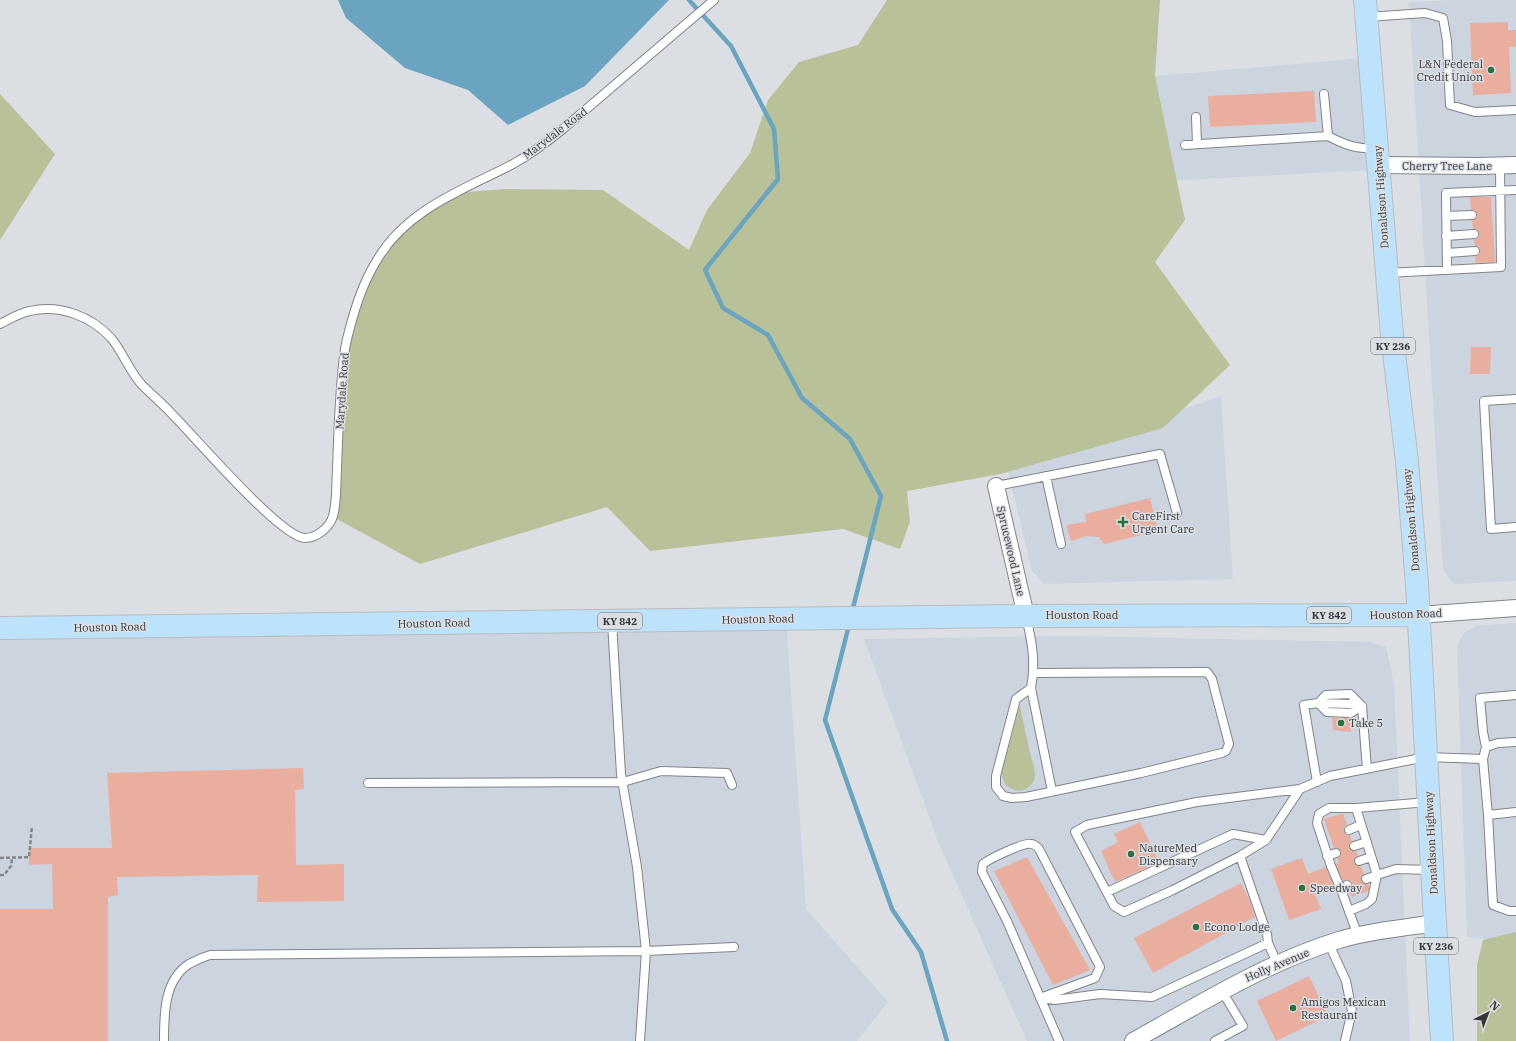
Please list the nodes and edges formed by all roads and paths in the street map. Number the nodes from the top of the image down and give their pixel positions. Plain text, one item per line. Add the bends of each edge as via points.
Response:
1 (714, 0) edge
2 (1366, 9) edge
3 (1324, 94) dead end
4 (1516, 110) edge
5 (1196, 117) dead end
6 (1328, 136) junction
7 (1197, 144) junction
8 (1185, 145) dead end
9 (1378, 157) junction
10 (1516, 165) edge
11 (1500, 166) junction
12 (1500, 190) junction
13 (1516, 190) edge
14 (1501, 213) junction
15 (1492, 214) dead end
16 (1472, 215) dead end
17 (1446, 216) junction
18 (1474, 234) dead end
19 (1446, 236) junction
20 (1475, 251) dead end
21 (1447, 253) junction
22 (1447, 270) junction
23 (1387, 273) junction
24 (0, 324) edge
25 (1516, 399) edge
26 (1046, 476) junction
27 (996, 486) joint
28 (1177, 513) dead end
29 (1516, 527) edge
30 (1061, 544) dead end
31 (1516, 608) edge
32 (1418, 615) junction
33 (1026, 616) junction
34 (612, 621) junction
35 (0, 628) edge
36 (1034, 673) junction
37 (1031, 688) junction
38 (1516, 695) edge
39 (1318, 704) junction
40 (1362, 706) junction
41 (1516, 742) edge
42 (1486, 747) junction
43 (1426, 757) junction
44 (1483, 759) junction
45 (1367, 769) junction
46 (623, 782) junction
47 (1317, 782) junction
48 (368, 783) dead end
49 (732, 785) dead end
50 (1300, 789) junction
51 (1052, 791) junction
52 (1428, 802) junction
53 (1356, 808) junction
54 (1516, 812) edge
55 (1488, 815) junction
56 (1361, 825) junction
57 (32, 826) dead end
58 (1349, 830) dead end
59 (1266, 840) junction
60 (1366, 842) junction
61 (1354, 846) dead end
62 (1336, 853) dead end
63 (1240, 856) junction
64 (1327, 856) junction
65 (1371, 857) junction
66 (0, 858) edge
67 (12, 858) junction
68 (1359, 861) dead end
69 (1432, 870) junction
70 (1377, 875) junction
71 (0, 876) edge
72 (1366, 879) dead end
73 (1106, 892) junction
74 (1349, 911) junction
75 (1516, 911) edge
76 (1435, 923) junction
77 (1358, 936) junction
78 (1268, 942) junction
79 (1329, 944) junction
80 (734, 947) dead end
81 (646, 951) junction
82 (1277, 963) junction
83 (1222, 991) junction
84 (1040, 998) junction
85 (164, 1041) edge
86 (640, 1041) edge
87 (1059, 1041) edge
88 (1133, 1041) edge
89 (1215, 1041) edge
90 (1345, 1041) edge
91 (1442, 1041) edge

1 - 24 lane, Marydale Road via 563,129 515,163 428,208 394,236 377,258 356,306 344,348 333,517 326,528 314,536 304,538 289,532 266,514 140,383 111,339 86,318 57,309 43,309 30,311
2 - 4 lane via 1425,13 1443,18 1447,41 1450,105 1475,112
2 - 9 main road, Donaldson Highway / KY 236
3 - 6 lane
5 - 7 lane
6 - 7 lane
6 - 9 lane via 1344,145 1360,148
7 - 8 lane
9 - 11 street, Cherry Tree Lane
9 - 23 main road, Donaldson Highway / KY 236
10 - 11 street, Cherry Tree Lane
11 - 12 lane
12 - 13 lane
12 - 14 lane
12 - 17 lane via 1446,193
14 - 15 lane
14 - 22 lane via 1497,231 1501,267
16 - 17 lane
17 - 19 lane
18 - 19 lane
19 - 21 lane
20 - 21 lane
21 - 22 lane
22 - 23 lane
23 - 32 main road, Donaldson Highway / KY 236 via 1407,462
25 - 29 lane via 1484,401 1491,529
26 - 27 lane
26 - 28 lane via 1160,454
26 - 30 lane
27 - 33 street, Sprucewood Lane
31 - 32 street, Houston Road
32 - 33 main road, Houston Road / KY 842
32 - 43 main road, Donaldson Highway / KY 236
33 - 34 main road, Houston Road / KY 842
33 - 36 lane via 1033,644
34 - 35 main road, Houston Road / KY 842
34 - 46 lane
36 - 37 lane
36 - 51 lane via 1207,672 1211,676 1229,744 1222,753
37 - 51 lane
37 - 51 lane via 1016,699 996,776 996,787 1003,796 1012,798
38 - 42 lane via 1480,698
39 - 40 lane via 1327,712 1351,713
39 - 40 lane via 1326,695 1350,694
39 - 47 lane via 1304,705
40 - 45 lane
41 - 42 lane
42 - 44 lane
43 - 44 lane
43 - 45 lane
43 - 52 main road, Donaldson Highway / KY 236
44 - 55 lane
45 - 47 lane via 1330,776
46 - 48 lane
46 - 49 lane via 661,771 727,773
46 - 81 lane via 638,867
47 - 50 lane
50 - 59 lane
50 - 73 lane via 1196,802 1087,825 1075,832
52 - 53 lane
52 - 69 main road, Donaldson Highway / KY 236
53 - 56 lane
53 - 64 lane via 1329,808 1319,814 1317,823 1326,838
54 - 55 lane
55 - 75 lane via 1493,905
56 - 58 lane
56 - 60 lane
57 - 67 path via 29,858
59 - 63 lane
59 - 73 lane via 1233,834
60 - 61 lane
60 - 65 lane
62 - 64 lane
63 - 73 lane via 1124,912 1114,906
63 - 78 lane
64 - 74 lane via 1345,889
65 - 68 lane
65 - 70 lane
66 - 67 path
67 - 71 path via 10,866 4,875
69 - 70 lane via 1396,869
69 - 76 main road, Donaldson Highway / KY 236
70 - 72 lane
70 - 74 lane via 1372,899
74 - 77 lane
76 - 77 street, Holly Avenue
76 - 91 main road, Donaldson Highway / KY 236
77 - 79 street, Holly Avenue
78 - 82 lane
78 - 84 lane via 1152,997 1100,994 1055,1000
79 - 82 street, Holly Avenue
79 - 90 lane via 1346,981 1352,1011
80 - 81 lane
81 - 85 lane via 210,955 189,964 173,981 165,1003
81 - 86 lane
82 - 83 street, Holly Avenue
83 - 88 street, Holly Avenue
83 - 89 lane via 1243,1026
84 - 84 lane via 1007,921 982,872 983,864 988,859 1027,843 1039,849 1100,967 1095,978
84 - 87 lane

